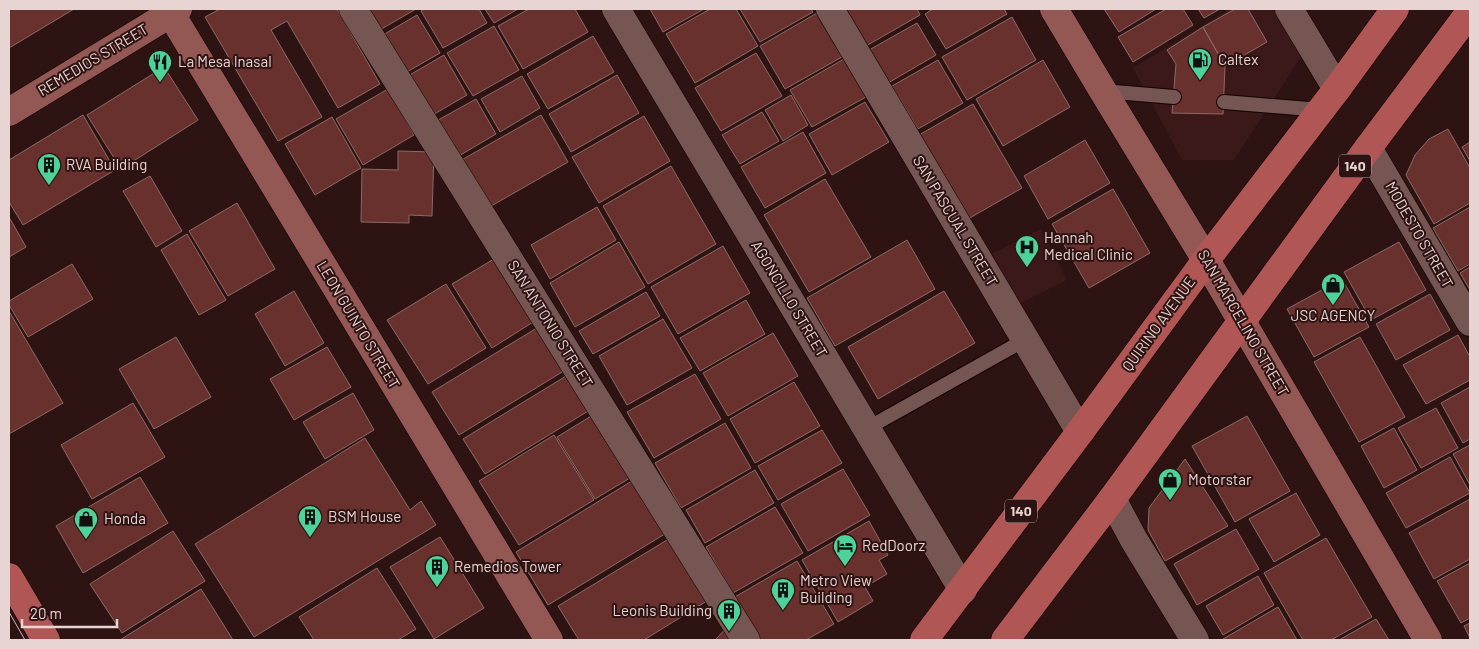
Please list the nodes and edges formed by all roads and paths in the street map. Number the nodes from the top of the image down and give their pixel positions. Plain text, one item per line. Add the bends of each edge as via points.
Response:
1 (353, 9) edge
2 (616, 9) edge
3 (830, 9) edge
4 (1054, 9) edge
5 (1289, 9) edge
6 (1394, 9) edge
7 (172, 10) edge
8 (1470, 12) edge
9 (1337, 89) junction
10 (1103, 92) junction
11 (1174, 97) dead end
12 (1224, 102) dead end
13 (1321, 110) junction
14 (9, 112) edge
15 (1368, 148) junction
16 (1206, 260) junction
17 (1241, 322) junction
18 (1470, 322) edge
19 (1014, 346) dead end
20 (866, 429) junction
21 (1080, 432) junction
22 (1112, 500) junction
23 (9, 577) edge
24 (962, 590) junction
25 (46, 640) edge
26 (549, 640) edge
27 (746, 640) edge
28 (924, 640) edge
29 (1006, 640) edge
30 (1195, 640) edge
31 (1428, 640) edge

1 - 27 street, SAN ANTONIO STREET
2 - 20 street, AGONCILLO STREET
3 - 21 street, SAN PASCUAL STREET
4 - 10 street, SAN MARCELINO STREET
5 - 9 street
6 - 9 main road, QUIRINO AVENUE / 140
7 - 14 street, REMEDIOS STREET
7 - 26 street, LEON GUINTO STREET
8 - 15 main road, 140
9 - 13 main road, QUIRINO AVENUE / 140
10 - 11 lane
10 - 16 street, SAN MARCELINO STREET
12 - 13 lane
13 - 16 main road, QUIRINO AVENUE / 140
15 - 17 main road, 140
15 - 18 street, MODESTO STREET
16 - 17 street, SAN MARCELINO STREET
16 - 21 main road, QUIRINO AVENUE / 140
17 - 22 main road, 140
17 - 31 street, SAN MARCELINO STREET
19 - 20 lane
20 - 24 street, AGONCILLO STREET
21 - 24 main road, QUIRINO AVENUE / 140
22 - 29 main road, 140
22 - 30 street
23 - 25 main road
24 - 28 main road, QUIRINO AVENUE / 140

